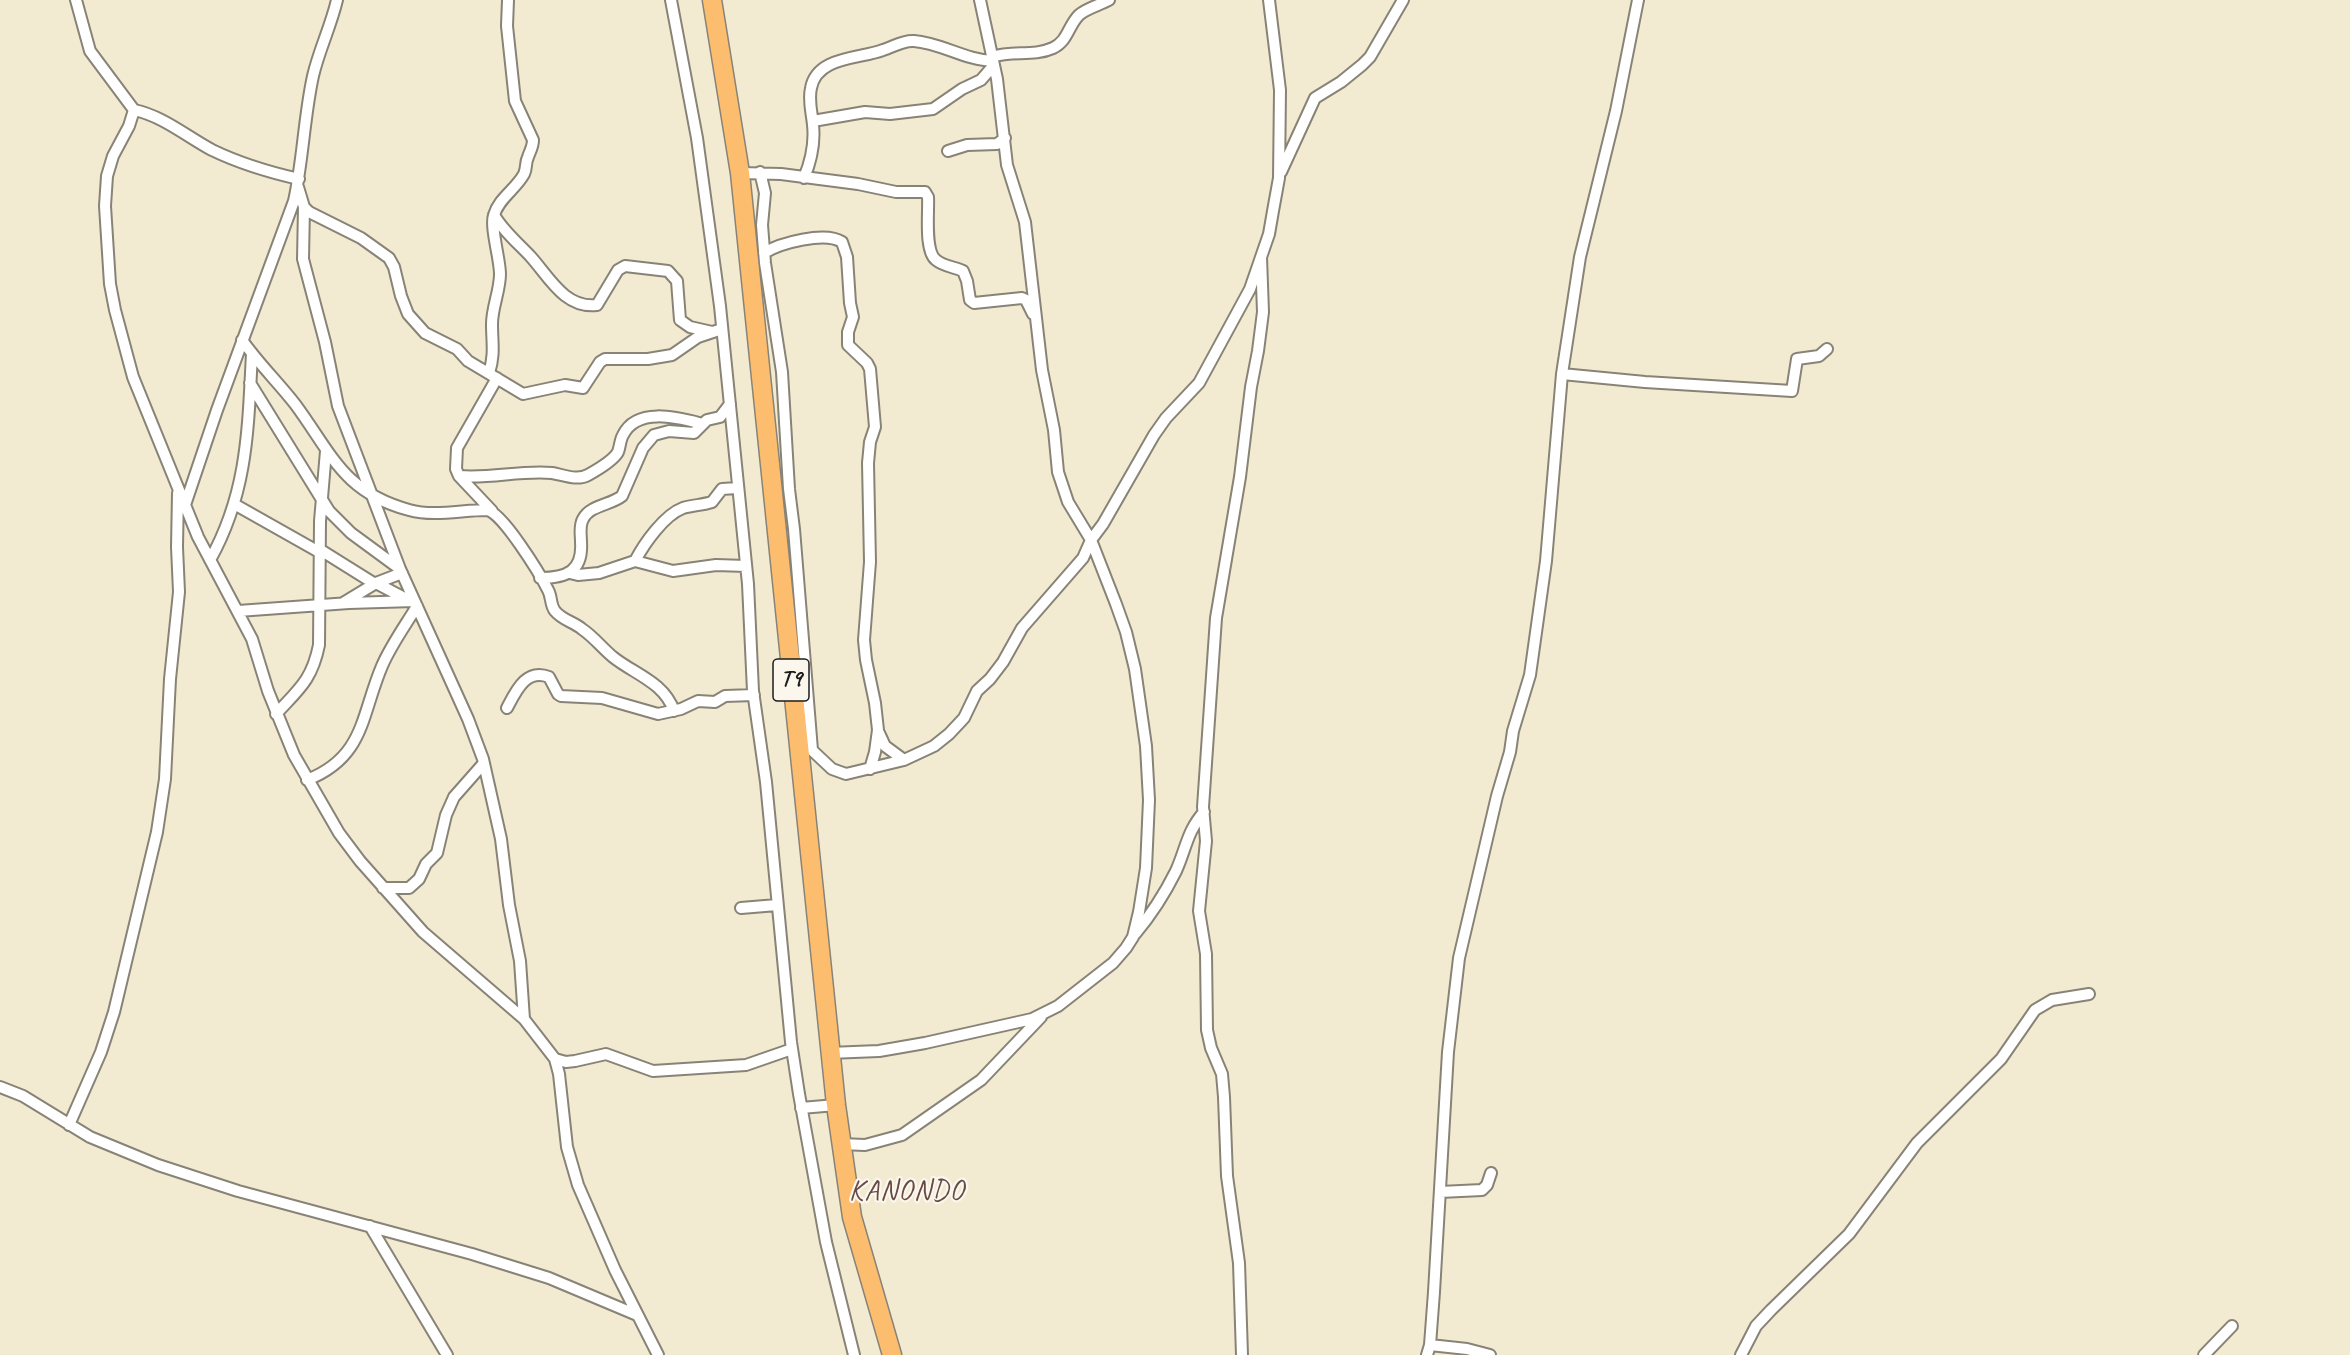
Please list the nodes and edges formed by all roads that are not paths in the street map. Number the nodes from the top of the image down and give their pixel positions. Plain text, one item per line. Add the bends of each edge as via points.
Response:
1 (76, 0) edge
2 (338, 0) edge
3 (508, 0) edge
4 (671, 0) edge
5 (712, 0) edge
6 (980, 0) edge
7 (1109, 0) edge
8 (1269, 0) edge
9 (1403, 0) edge
10 (1638, 0) edge
11 (993, 61) junction
12 (134, 110) junction
13 (813, 121) junction
14 (1005, 138) junction
15 (948, 151) dead end
16 (760, 172) junction
17 (740, 173) junction
18 (804, 178) junction
19 (1279, 178) junction
20 (298, 183) junction
21 (304, 207) junction
22 (494, 214) junction
23 (764, 253) junction
24 (1262, 257) junction
25 (1036, 320) junction
26 (717, 331) junction
27 (242, 340) junction
28 (1827, 349) dead end
29 (252, 353) junction
30 (1562, 374) junction
31 (493, 376) junction
32 (250, 383) junction
33 (730, 404) junction
34 (703, 424) junction
35 (326, 451) junction
36 (459, 476) junction
37 (179, 486) junction
38 (737, 488) junction
39 (321, 498) junction
40 (374, 498) junction
41 (186, 504) junction
42 (234, 504) junction
43 (492, 511) junction
44 (1091, 540) junction
45 (319, 550) junction
46 (210, 560) junction
47 (635, 561) junction
48 (746, 566) junction
49 (401, 571) junction
50 (570, 573) junction
51 (540, 578) junction
52 (375, 583) junction
53 (343, 603) junction
54 (414, 603) junction
55 (321, 604) junction
56 (238, 611) junction
57 (754, 695) junction
58 (507, 708) dead end
59 (674, 711) junction
60 (276, 714) junction
61 (878, 730) junction
62 (797, 737) junction
63 (812, 750) junction
64 (904, 760) junction
65 (484, 763) junction
66 (870, 769) junction
67 (307, 780) junction
68 (1204, 812) junction
69 (383, 888) junction
70 (777, 905) junction
71 (741, 908) dead end
72 (1133, 937) junction
73 (2089, 994) dead end
74 (1043, 1014) junction
75 (524, 1020) junction
76 (792, 1049) junction
77 (830, 1053) junction
78 (555, 1059) junction
79 (0, 1087) edge
80 (836, 1105) junction
81 (801, 1108) junction
82 (69, 1125) junction
83 (841, 1144) junction
84 (1491, 1173) dead end
85 (1440, 1192) junction
86 (370, 1226) junction
87 (637, 1315) junction
88 (2232, 1326) dead end
89 (649, 1337) junction
90 (1428, 1350) edge
91 (447, 1355) edge
92 (649, 1355) edge
93 (658, 1355) edge
94 (854, 1355) edge
95 (892, 1355) edge
96 (1242, 1355) edge
97 (1490, 1355) edge
98 (1741, 1355) edge
99 (2204, 1355) edge

1 - 12 street via 90,51
2 - 20 street via 313,75
3 - 22 street via 507,34 515,101 533,146 523,177
4 - 26 street via 703,180
5 - 17 highway, T9
6 - 11 street
7 - 11 street via 1079,15 1055,47 1033,54 1006,54
8 - 19 street via 1280,90
9 - 19 street via 1362,65 1315,98
10 - 30 street via 1616,111 1580,256
11 - 13 street via 981,80 933,109 890,114 865,112
11 - 13 street via 907,40 883,51 841,60 826,67 812,83
11 - 14 street
12 - 20 street via 167,122 246,166
12 - 37 street via 107,176 110,284 134,376
13 - 18 street via 813,145
14 - 15 street via 997,144 967,145
14 - 25 street via 1008,165 1025,222
16 - 17 street
16 - 18 street
16 - 23 street via 765,193
17 - 62 highway, T9
18 - 25 street via 885,191 925,192 931,253 937,261 963,271 970,300 974,303 1022,298
19 - 24 street
20 - 21 street
20 - 27 street via 284,232
21 - 31 street via 370,243 389,258 408,314 425,333 457,349
21 - 40 street via 303,259 334,394
22 - 26 street via 546,279 572,300 597,305 618,270 625,266 668,271 676,278 680,320 690,327
22 - 31 street via 500,274 492,324
23 - 61 street via 780,245 814,239 839,239 844,245 854,317 848,345 870,369 875,427 868,463 870,562 864,640
23 - 63 street via 782,372
24 - 44 street via 1250,289 1199,383 1160,426
24 - 68 street via 1263,312 1216,618
25 - 44 street via 1059,480
26 - 31 street via 698,338 672,356 605,359 583,388 565,385 525,394
26 - 33 street
27 - 29 street
27 - 41 street
28 - 30 street via 1819,356 1797,359 1792,391
29 - 32 street
29 - 35 street via 294,403
30 - 85 street via 1546,561 1530,675 1513,730 1459,958 1448,1052
31 - 36 street via 457,448
32 - 39 street
32 - 42 street via 245,458
33 - 34 street via 720,417
33 - 38 street
34 - 36 street via 675,417 632,422 616,455 584,477 543,473
34 - 50 street via 694,433 661,432 647,442 622,496 584,517 580,526 580,561
35 - 39 street
35 - 40 street via 347,476
36 - 43 street
37 - 41 street
37 - 82 street via 179,591 165,779 157,832 114,1012
38 - 47 street via 722,489 712,502 673,514 645,543
38 - 48 street
39 - 45 street
39 - 49 street via 336,520
40 - 43 street via 411,511
40 - 49 street
41 - 46 street
42 - 45 street
42 - 46 street
43 - 51 street via 506,524
44 - 64 street via 1083,558 1028,622 997,671 977,691 958,726 934,746
44 - 72 street via 1126,632 1146,746 1146,868
45 - 52 street
45 - 55 street
46 - 56 street
47 - 48 street via 673,571 716,565
47 - 50 street via 599,573
48 - 57 street
49 - 52 street
49 - 54 street
50 - 51 street
51 - 59 street via 560,616 578,626 618,662 652,682 667,695
52 - 53 street
52 - 54 street
53 - 54 street
53 - 55 street
54 - 65 street
54 - 67 street via 382,667 354,743 331,768
55 - 56 street
55 - 60 street via 315,663 308,679
56 - 60 street via 252,639
57 - 59 street via 698,701
57 - 70 street
58 - 59 street via 523,681 541,675 549,677 561,696 602,698 651,713
60 - 67 street
61 - 64 street via 885,746
61 - 66 street
62 - 63 street
62 - 77 highway, T9
63 - 66 street via 832,769 846,774
64 - 66 street
65 - 69 street via 454,796 437,853 419,879 410,888
65 - 75 street via 501,839 520,961
67 - 69 street via 339,833
68 - 72 street via 1185,841 1169,883
68 - 96 street via 1206,841 1199,910 1206,954 1207,1030 1222,1074 1227,1176 1239,1263
69 - 75 street via 423,932
70 - 71 street
70 - 76 street
72 - 74 street via 1113,963
73 - 98 street via 2052,1000 2035,1010 2001,1059 1917,1143 1849,1234 1756,1326
74 - 77 street via 879,1051
74 - 83 street via 981,1080 902,1135 865,1145
75 - 78 street
76 - 78 street via 746,1065 654,1071 606,1054 566,1062
76 - 81 street
77 - 80 highway, T9
78 - 87 street via 572,1167
79 - 82 street via 23,1096
80 - 81 street
80 - 83 highway, T9
81 - 94 street via 826,1242
82 - 86 street via 158,1165
83 - 95 highway, T9 via 852,1217
84 - 85 street via 1482,1190
85 - 90 street
86 - 87 street via 549,1278
86 - 91 street
87 - 89 street
88 - 99 street
89 - 92 street
89 - 93 street
90 - 97 street via 1467,1349

